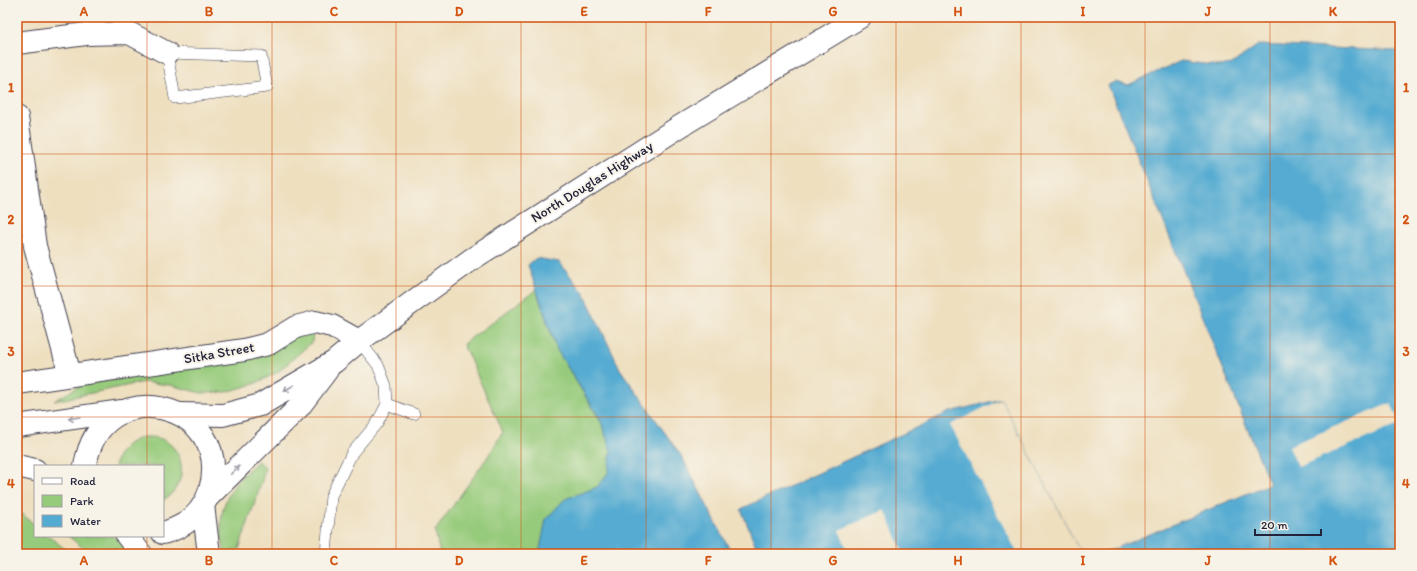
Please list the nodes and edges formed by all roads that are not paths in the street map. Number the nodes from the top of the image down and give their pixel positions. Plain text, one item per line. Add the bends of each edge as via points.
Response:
1 (860, 17) edge
2 (17, 43) edge
3 (167, 53) junction
4 (17, 117) edge
5 (359, 341) junction
6 (334, 362) junction
7 (70, 375) junction
8 (17, 383) edge
9 (387, 404) junction
10 (127, 410) junction
11 (179, 414) junction
12 (414, 414) dead end
13 (17, 426) edge
14 (84, 465) edge
15 (17, 466) edge
16 (34, 470) edge
17 (205, 501) junction
18 (164, 533) edge
19 (128, 537) edge
20 (141, 554) edge
21 (209, 554) edge
22 (326, 554) edge

1 - 5 main road, North Douglas Highway via 679,127 472,259
2 - 3 main road via 86,34 129,34
3 - 3 lane via 176,98 267,87 261,56
4 - 7 main road via 35,246
5 - 6 main road, North Douglas Highway
5 - 7 main road, Sitka Street via 332,326 315,322 296,327 268,344 244,350
5 - 9 lane via 378,365 386,386
6 -> 11 main road via 260,405 223,415
17 -> 6 main road via 299,407
7 - 8 main road, Sitka Street
9 - 12 lane
9 - 22 lane via 377,423 352,453 331,496
10 - 11 main road via 145,406
10 -> 13 main road
10 - 14 main road via 110,419 96,433 87,450
11 - 17 main road via 195,425 206,441 212,459 213,479
15 - 16 main road
17 - 18 main road via 191,519 176,529
17 - 21 main road
19 - 20 main road

